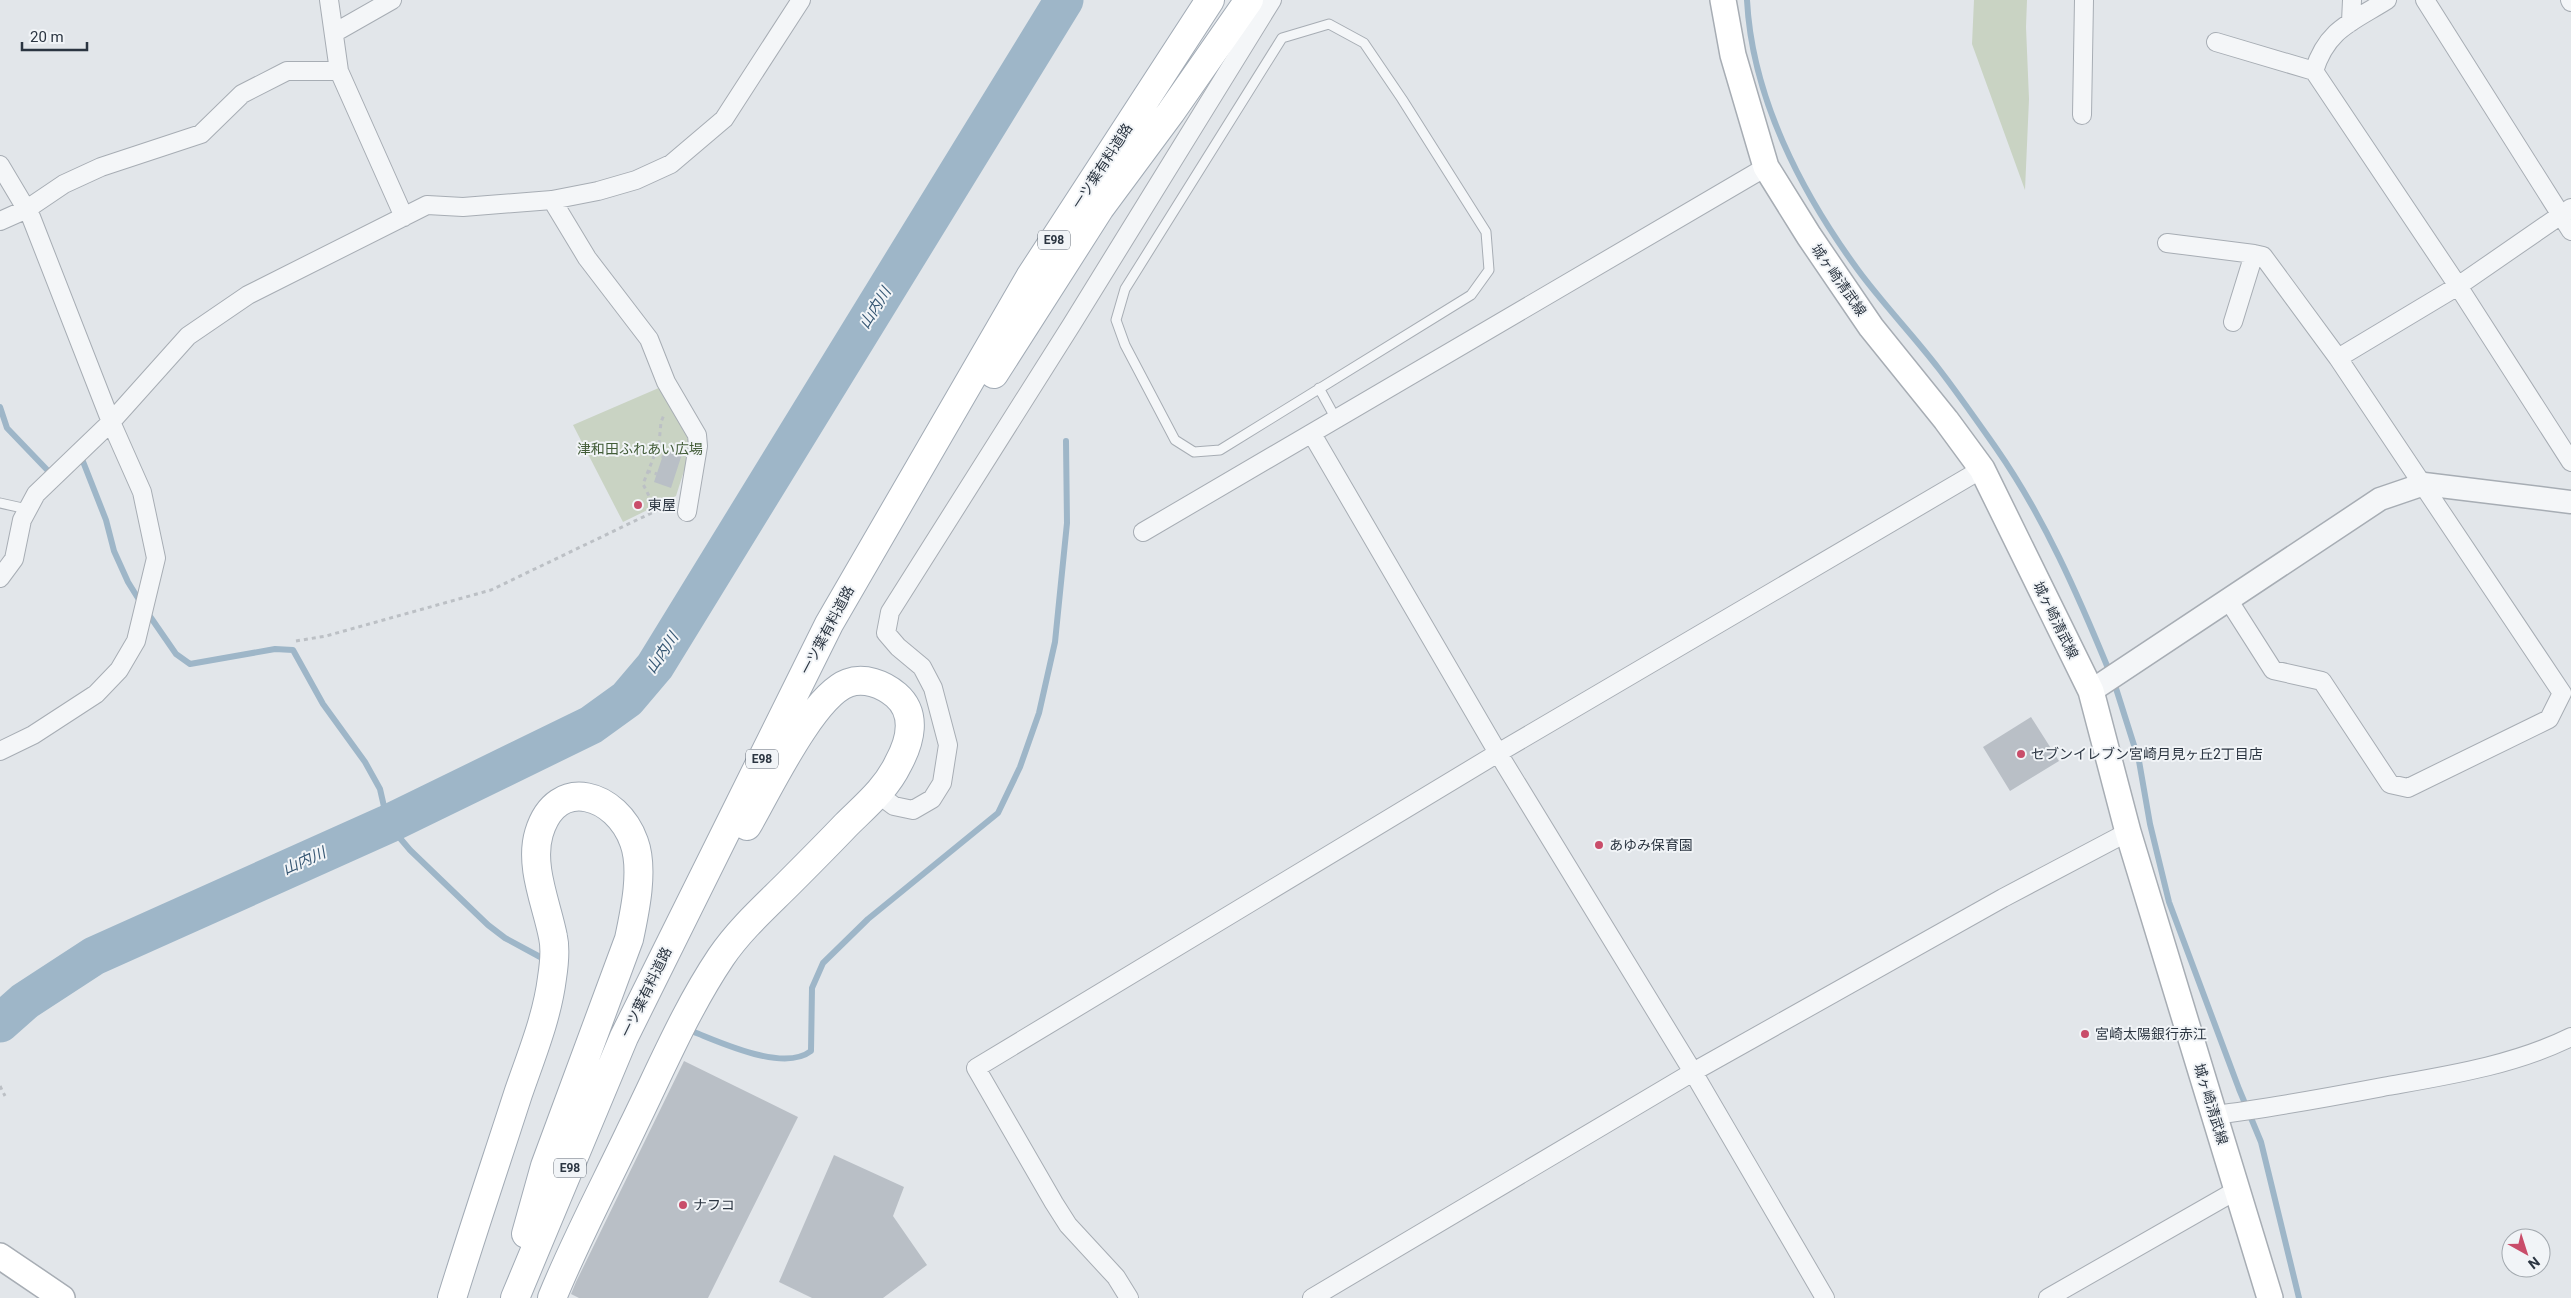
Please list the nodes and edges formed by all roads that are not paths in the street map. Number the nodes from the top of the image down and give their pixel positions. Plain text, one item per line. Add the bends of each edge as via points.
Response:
1 (329, 0) edge
2 (392, 0) edge
3 (802, 0) edge
4 (1210, 0) edge
5 (1249, 0) edge
6 (1272, 0) edge
7 (1723, 0) edge
8 (2084, 0) edge
9 (2352, 0) edge
10 (2387, 0) edge
11 (2425, 0) edge
12 (2351, 22) junction
13 (334, 33) junction
14 (2216, 42) dead end
15 (339, 71) junction
16 (2314, 71) junction
17 (2082, 115) dead end
18 (0, 165) edge
19 (1766, 167) junction
20 (552, 200) junction
21 (27, 209) junction
22 (2566, 212) edge
23 (404, 217) junction
24 (0, 221) edge
25 (2571, 231) edge
26 (2167, 243) dead end
27 (2254, 254) junction
28 (2458, 286) junction
29 (2233, 322) dead end
30 (2338, 358) junction
31 (1319, 388) junction
32 (1336, 419) junction
33 (111, 422) junction
34 (1312, 434) junction
35 (2571, 462) edge
36 (1982, 469) junction
37 (2424, 484) junction
38 (908, 486) junction
39 (2571, 502) edge
40 (0, 503) edge
41 (688, 503) road end
42 (27, 509) junction
43 (1143, 532) dead end
44 (0, 578) edge
45 (2229, 601) junction
46 (2095, 688) junction
47 (0, 751) edge
48 (1498, 753) junction
49 (878, 794) junction
50 (2128, 832) junction
51 (624, 1037) junction
52 (2571, 1037) edge
53 (1693, 1072) junction
54 (2224, 1114) junction
55 (2237, 1190) junction
56 (0, 1256) edge
57 (62, 1298) edge
58 (452, 1298) edge
59 (506, 1298) edge
60 (516, 1298) edge
61 (552, 1298) edge
62 (1128, 1298) edge
63 (1312, 1298) edge
64 (1825, 1298) edge
65 (2048, 1298) edge
66 (2270, 1298) edge

1 - 13 street
2 - 13 street
3 - 20 street via 724,119 671,164 636,180
4 - 38 main road, 一ツ葉有料道路 / E98 via 1030,277
5 - 38 main road via 1100,208 969,414
6 - 49 street via 890,612 886,633 898,648 922,666 933,688 948,746 942,783 932,799 912,810 894,806
7 - 19 main road, 城ヶ崎清武線 via 1733,55
8 - 17 street
9 - 12 street
10 - 12 street
11 - 22 street
12 - 16 street via 2329,38
13 - 15 street
14 - 16 street
15 - 21 street via 287,71 242,94 201,134 101,167 64,184
15 - 23 street
16 - 28 street
18 - 21 street
19 - 32 street
19 - 36 main road, 城ヶ崎清武線 via 1871,327
20 - 23 street via 463,207 427,205
20 - 41 street via 587,258 649,339 666,382 697,435
21 - 24 street
21 - 33 street
22 - 25 street
22 - 28 street
23 - 33 street via 248,295 188,336
26 - 27 street
27 - 29 street
27 - 30 street via 2263,256
28 - 30 street
28 - 35 street
30 - 37 street
31 - 31 lane via 1471,295 1489,270 1486,232 1402,99 1364,43 1329,24 1282,38 1125,289 1116,320 1125,345 1175,440 1194,452 1220,450
31 - 32 lane
32 - 34 street
33 - 42 street via 36,494
33 - 47 street via 142,492 156,558 136,641 119,670 96,694 33,735
34 - 43 street
34 - 48 street
36 - 46 main road, 城ヶ崎清武線
36 - 48 street
37 - 39 street
37 - 45 street via 2380,499
37 - 45 street via 2562,693 2549,719 2408,788 2390,784 2322,681 2273,670
38 - 51 main road, 一ツ葉有料道路 / E98 via 829,624
40 - 42 lane
42 - 44 street via 14,559
45 - 46 street
46 - 50 main road, 城ヶ崎清武線
48 - 53 street
48 - 62 street via 976,1068 1054,1203 1068,1224 1116,1277
49 - 51 main road via 908,744 911,723 906,707 885,686 868,681 848,683 832,694 802,729 689,930
49 - 61 main road via 750,922 722,956 664,1061
50 - 53 street via 2003,898
50 - 54 main road, 城ヶ崎清武線
51 - 60 main road, 一ツ葉有料道路 / E98
52 - 54 street via 2541,1052 2469,1071
53 - 63 street
53 - 64 street
54 - 55 main road, 城ヶ崎清武線
55 - 65 street
55 - 66 main road, 城ヶ崎清武線
56 - 57 main road
58 - 59 main road via 539,1032 552,980 554,939 538,868 536,847 539,833 550,810 572,796 582,797 612,807 628,826 635,844 637,900 630,939 545,1166

